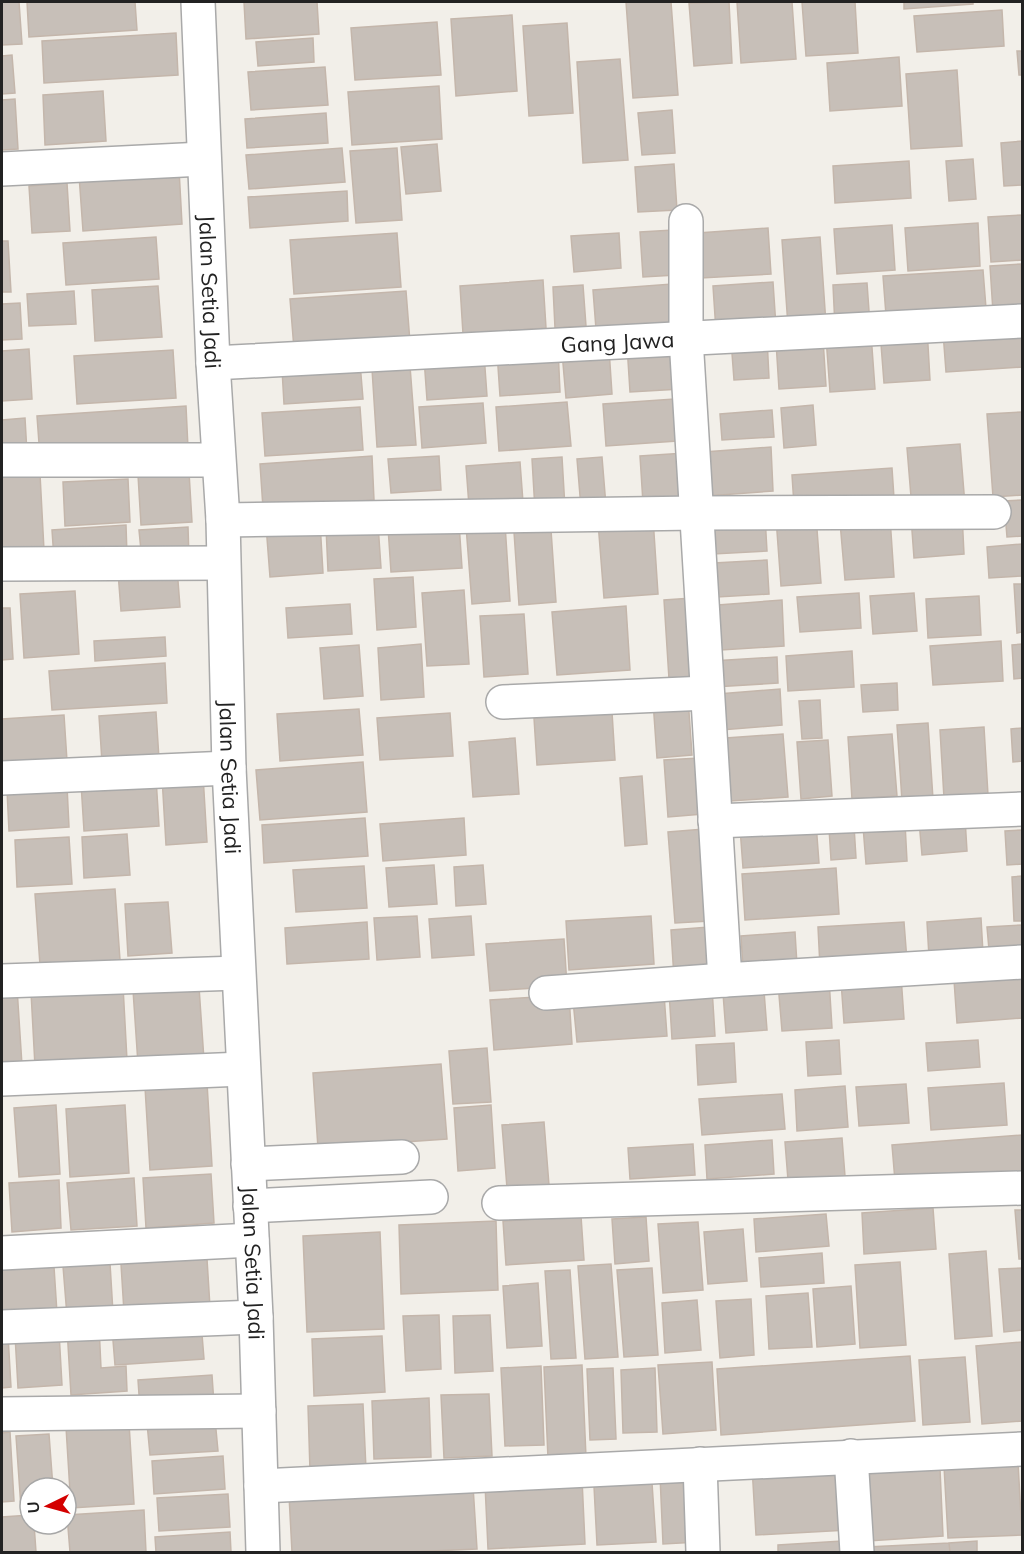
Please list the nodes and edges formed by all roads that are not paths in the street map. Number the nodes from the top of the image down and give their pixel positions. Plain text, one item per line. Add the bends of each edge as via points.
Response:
1 (198, 2) edge
2 (204, 159) junction
3 (2, 169) edge
4 (686, 220) dead end
5 (1023, 321) edge
6 (686, 338) junction
7 (213, 363) junction
8 (2, 460) edge
9 (218, 460) junction
10 (994, 512) dead end
11 (697, 513) junction
12 (223, 520) junction
13 (223, 563) junction
14 (2, 564) edge
15 (708, 693) junction
16 (503, 702) dead end
17 (229, 768) junction
18 (2, 778) edge
19 (1023, 809) edge
20 (715, 821) junction
21 (1023, 962) edge
22 (238, 973) junction
23 (725, 980) junction
24 (2, 981) edge
25 (546, 993) dead end
26 (243, 1069) junction
27 (2, 1079) edge
28 (402, 1157) dead end
29 (248, 1164) junction
30 (1023, 1188) edge
31 (431, 1197) dead end
32 (499, 1203) dead end
33 (250, 1206) junction
34 (252, 1240) junction
35 (2, 1253) edge
36 (256, 1317) junction
37 (2, 1327) edge
38 (259, 1411) junction
39 (2, 1414) edge
40 (1023, 1449) edge
41 (851, 1456) junction
42 (700, 1464) junction
43 (261, 1486) junction
44 (263, 1552) edge
45 (703, 1552) edge
46 (857, 1552) edge

1 - 2 street, Jalan Setia Jadi
2 - 3 street
2 - 7 street, Jalan Setia Jadi
4 - 6 street
5 - 6 street, Gang Jawa
6 - 7 street, Gang Jawa
6 - 11 street
7 - 9 street, Jalan Setia Jadi
8 - 9 street
9 - 12 street, Jalan Setia Jadi
10 - 11 street
11 - 12 street
11 - 15 street
12 - 13 street, Jalan Setia Jadi
13 - 14 street
13 - 17 street, Jalan Setia Jadi
15 - 16 street
15 - 20 street
17 - 18 street
17 - 22 street, Jalan Setia Jadi
19 - 20 street
20 - 23 street
21 - 23 street
22 - 24 street
22 - 26 street, Jalan Setia Jadi
23 - 25 street
26 - 27 street
26 - 29 street, Jalan Setia Jadi
28 - 29 street
29 - 33 street, Jalan Setia Jadi
30 - 32 street
31 - 33 street
33 - 34 street, Jalan Setia Jadi
34 - 35 street
34 - 36 street, Jalan Setia Jadi
36 - 37 street
36 - 38 street, Jalan Setia Jadi
38 - 39 street
38 - 43 street, Jalan Setia Jadi
40 - 41 street
41 - 42 street
41 - 46 street
42 - 43 street
42 - 45 street
43 - 44 street, Jalan Setia Jadi

